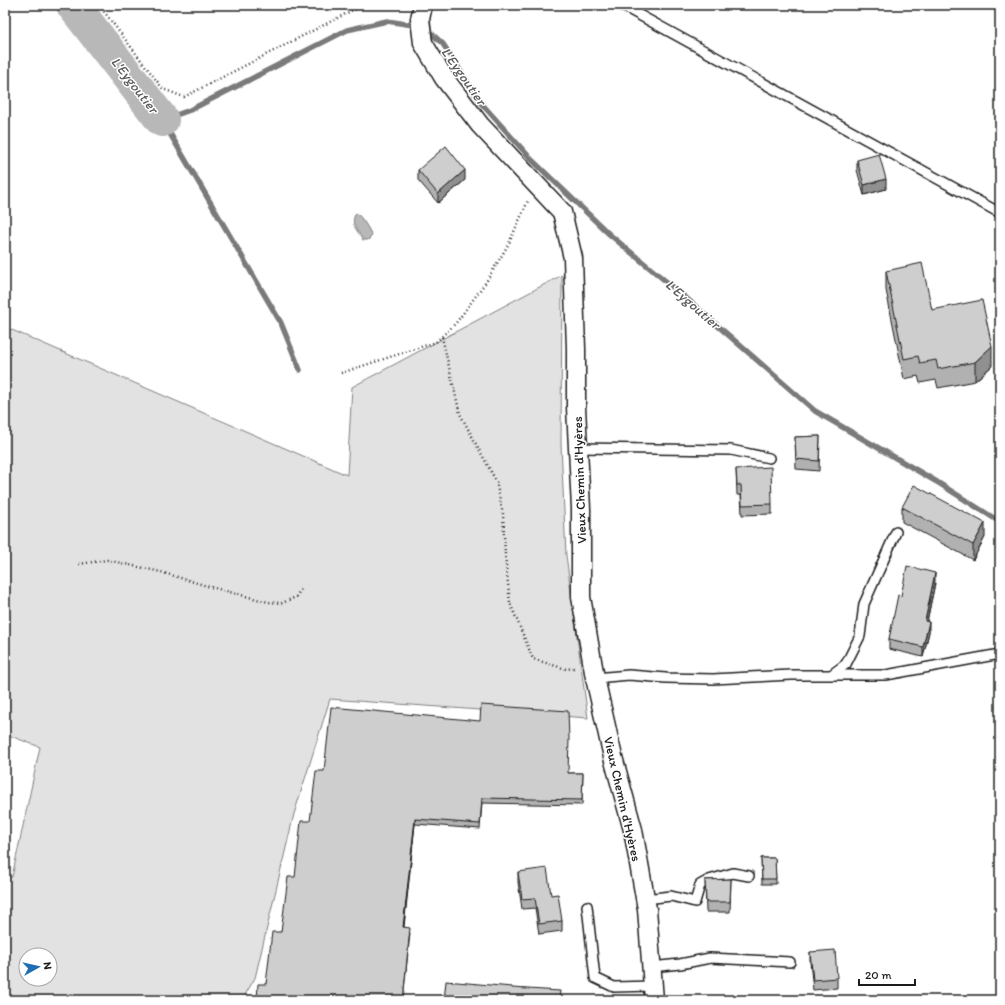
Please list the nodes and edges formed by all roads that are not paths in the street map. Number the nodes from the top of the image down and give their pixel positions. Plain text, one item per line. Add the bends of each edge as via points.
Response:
1 (423, 5) edge
2 (621, 5) edge
3 (1000, 213) edge
4 (578, 448) junction
5 (769, 458) dead end
6 (896, 532) dead end
7 (1000, 654) edge
8 (594, 671) junction
9 (831, 675) junction
10 (749, 876) dead end
11 (645, 899) junction
12 (587, 906) dead end
13 (790, 962) dead end
14 (651, 967) junction
15 (653, 993) edge

1 - 4 street, Vieux Chemin d'Hyères via 420,19 423,43 444,78 480,125 562,212 573,258
2 - 3 lane
4 - 5 lane via 731,450
4 - 8 street, Vieux Chemin d'Hyères via 581,597
6 - 9 lane via 864,604 860,636 846,664
7 - 9 lane via 886,675
8 - 9 lane via 666,678 713,679
8 - 11 street, Vieux Chemin d'Hyères via 613,757 633,830
10 - 11 lane via 733,873 709,880 700,885 695,902 671,896
11 - 14 street, Vieux Chemin d'Hyères
12 - 15 lane via 595,978 614,987
13 - 14 lane via 710,958
14 - 15 street, Vieux Chemin d'Hyères

